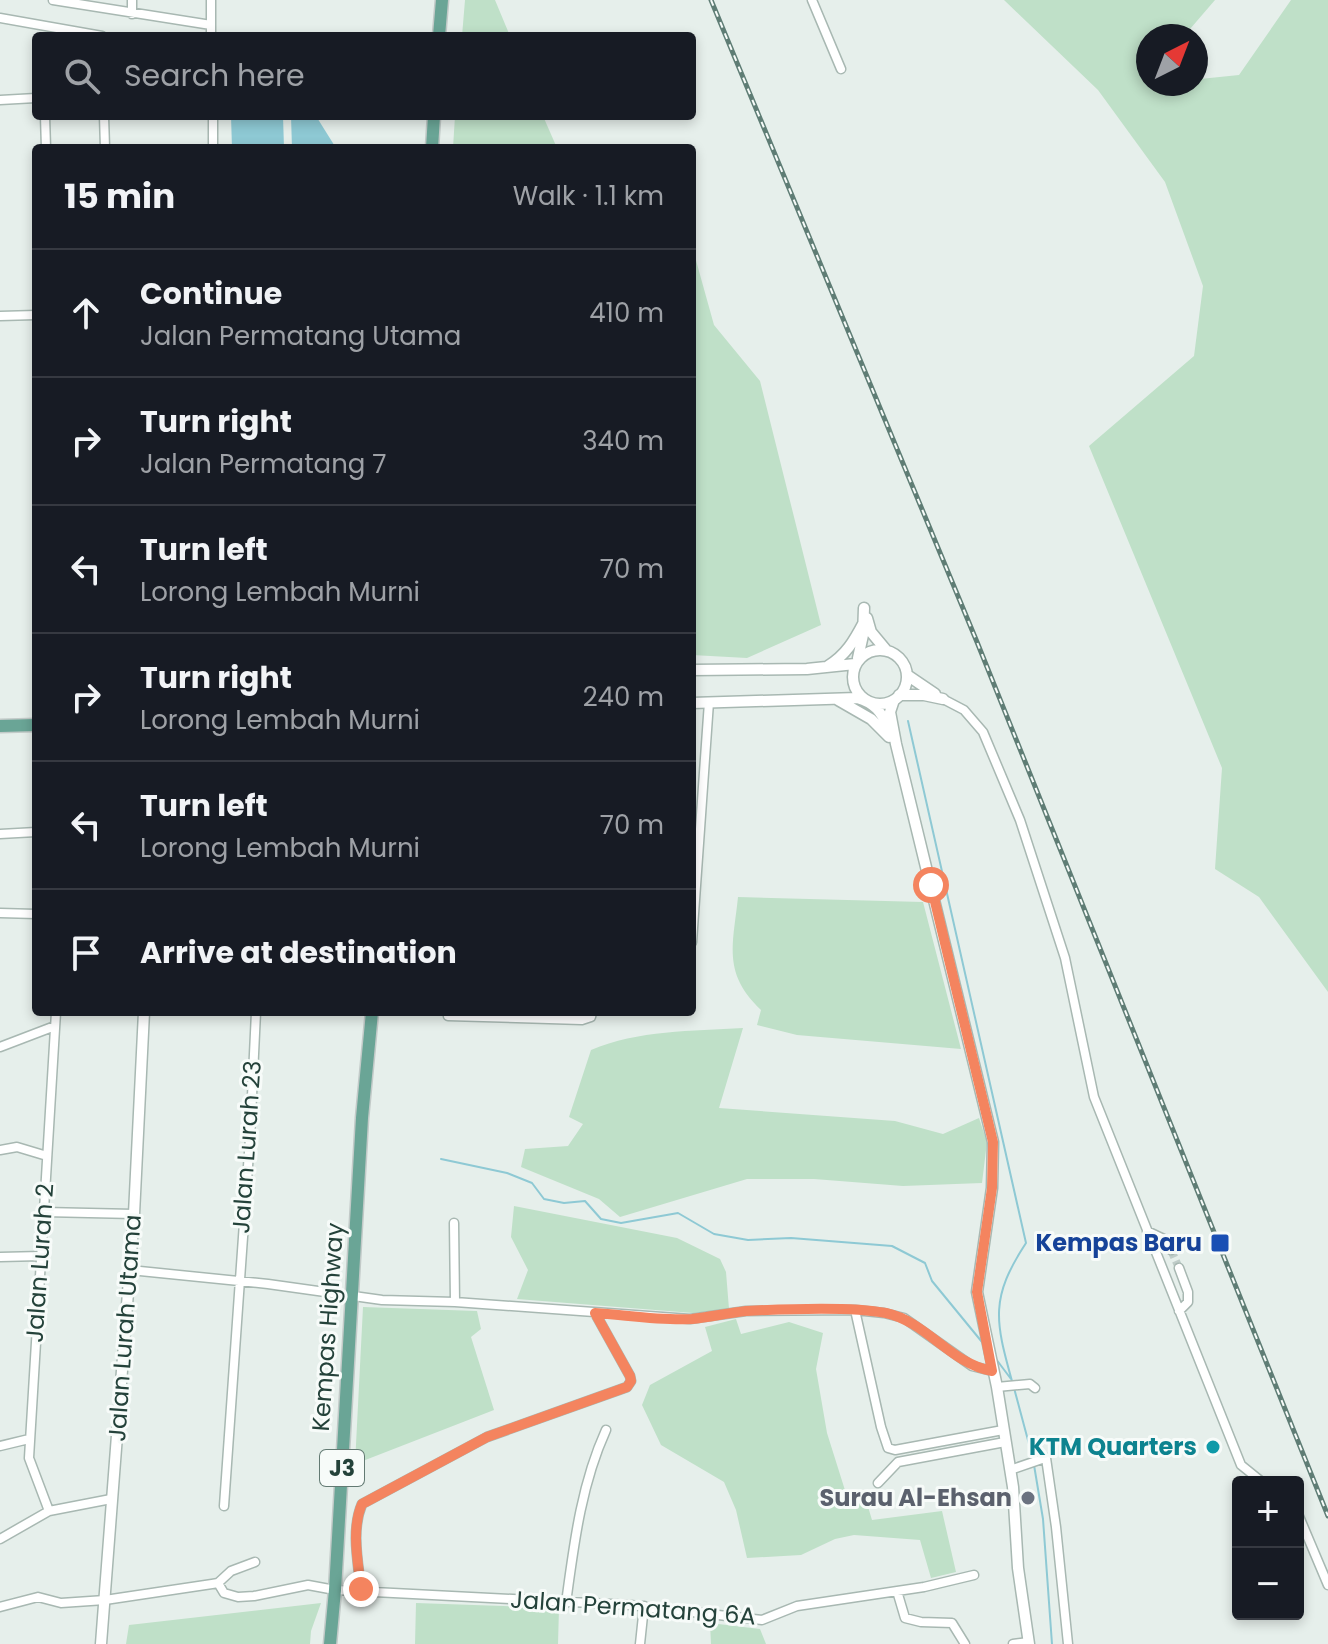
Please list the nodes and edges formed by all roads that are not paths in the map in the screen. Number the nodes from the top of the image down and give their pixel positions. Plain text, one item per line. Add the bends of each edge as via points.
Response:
1 (53, 0) edge
2 (132, 0) edge
3 (211, 0) edge
4 (442, 0) edge
5 (812, 0) edge
6 (64, 1) edge
7 (132, 14) junction
8 (0, 18) edge
9 (211, 25) junction
10 (47, 32) edge
11 (211, 32) edge
12 (439, 32) edge
13 (841, 69) dead end
14 (32, 98) edge
15 (0, 100) edge
16 (45, 120) edge
17 (104, 120) edge
18 (213, 120) edge
19 (434, 120) edge
20 (46, 144) edge
21 (105, 144) edge
22 (213, 144) edge
23 (432, 144) edge
24 (32, 315) edge
25 (0, 316) edge
26 (864, 622) junction
27 (886, 650) junction
28 (856, 662) junction
29 (826, 667) junction
30 (696, 670) edge
31 (907, 675) junction
32 (897, 697) junction
33 (943, 699) junction
34 (837, 700) junction
35 (709, 702) junction
36 (870, 702) junction
37 (696, 703) edge
38 (32, 725) edge
39 (0, 726) edge
40 (896, 744) junction
41 (32, 832) edge
42 (0, 834) edge
43 (696, 886) edge
44 (0, 913) edge
45 (32, 914) edge
46 (56, 1016) edge
47 (144, 1016) edge
48 (256, 1016) edge
49 (372, 1016) edge
50 (511, 1016) edge
51 (591, 1016) edge
52 (55, 1026) junction
53 (0, 1047) edge
54 (0, 1150) edge
55 (47, 1156) junction
56 (44, 1212) junction
57 (134, 1214) junction
58 (454, 1223) dead end
59 (1147, 1231) junction
60 (1171, 1250) tunnel mouth
61 (41, 1256) junction
62 (0, 1257) edge
63 (1179, 1268) tunnel mouth
64 (130, 1270) junction
65 (238, 1282) junction
66 (352, 1296) junction
67 (455, 1302) junction
68 (855, 1310) junction
69 (1179, 1311) junction
70 (595, 1313) junction
71 (991, 1366) junction
72 (1030, 1386) dead end
73 (1001, 1387) junction
74 (606, 1430) dead end
75 (1003, 1430) junction
76 (29, 1439) junction
77 (1005, 1442) junction
78 (0, 1446) edge
79 (1010, 1470) junction
80 (1255, 1476) edge
81 (878, 1483) dead end
82 (111, 1499) junction
83 (224, 1506) dead end
84 (49, 1511) junction
85 (1304, 1528) edge
86 (0, 1539) edge
87 (255, 1562) dead end
88 (974, 1575) dead end
89 (218, 1583) junction
90 (1328, 1585) edge
91 (361, 1589) junction
92 (335, 1590) junction
93 (897, 1591) junction
94 (105, 1600) junction
95 (566, 1603) junction
96 (644, 1606) junction
97 (0, 1607) edge
98 (1029, 1643) edge
99 (101, 1644) edge
100 (330, 1644) edge
101 (640, 1644) edge
102 (965, 1644) edge
103 (1013, 1644) edge
104 (1068, 1644) edge

1 - 6 street
2 - 7 street
3 - 9 street
4 - 12 main road
5 - 13 street
6 - 7 street
7 - 9 street
8 - 10 street
9 - 11 street
14 - 15 street
16 - 20 street
17 - 21 street
18 - 22 street
19 - 23 main road
24 - 25 street
26 - 27 street via 864,608 871,632
26 - 28 street
26 - 29 street via 851,645
27 - 28 street via 871,651
27 - 31 street via 900,660
28 - 29 street
28 - 36 street via 854,686
29 - 30 street
31 - 32 street
31 - 33 street
32 - 33 street
32 - 36 street
32 - 40 street via 890,712
33 - 59 street via 978,724 1020,820 1065,958 1094,1097
34 - 35 street
34 - 36 street
34 - 40 street via 871,719
35 - 37 street
35 - 43 street
36 - 40 street
38 - 39 main road
40 - 71 street via 993,1142 977,1292
41 - 42 street
44 - 45 street
46 - 52 street, Jalan Lurah 2
47 - 57 street, Jalan Lurah Utama
48 - 65 street, Jalan Lurah 23
49 - 66 main road, Kempas Highway / J3
50 - 51 street
52 - 53 street
52 - 55 street, Jalan Lurah 2
54 - 55 street via 17,1147
55 - 56 street, Jalan Lurah 2
56 - 57 street
56 - 61 street, Jalan Lurah 2
57 - 64 street, Jalan Lurah Utama
58 - 67 street
59 - 60 street via 1166,1240
59 - 69 street
61 - 62 street
61 - 76 street, Jalan Lurah 2
63 - 69 street via 1188,1292 1188,1302
64 - 65 street
64 - 82 street, Jalan Lurah Utama
65 - 66 street
65 - 83 street, Jalan Lurah 23
66 - 67 street
66 - 92 main road, Kempas Highway / J3
67 - 70 street
68 - 70 street via 746,1311 690,1319
68 - 71 street via 904,1318 961,1359 981,1369
68 - 75 street via 888,1448
69 - 80 street via 1241,1465
70 - 91 street via 630,1376 627,1387 487,1437 362,1504 356,1548
71 - 73 street
72 - 73 street
73 - 75 street
74 - 95 street via 577,1520
75 - 77 street
76 - 78 street
76 - 84 street, Jalan Lurah 2 via 30,1464
77 - 79 street
77 - 81 street via 898,1462
79 - 98 street
79 - 104 street via 1044,1459
82 - 84 street
82 - 94 street, Jalan Lurah Utama
84 - 86 street
85 - 90 street
87 - 89 street via 231,1571
88 - 93 street, Jalan Permatang 6A
89 - 92 street, Jalan Permatang 6A via 224,1593 238,1597 297,1585
89 - 94 street
91 - 92 street, Jalan Permatang 6A
91 - 95 street, Jalan Permatang 6A
92 - 100 main road, Kempas Highway / J3
93 - 96 street, Jalan Permatang 6A via 797,1606 762,1620
93 - 102 street via 905,1618 952,1623
94 - 97 street via 61,1603 38,1597
94 - 99 street, Jalan Lurah Utama
95 - 96 street, Jalan Permatang 6A
96 - 101 street
98 - 103 street

